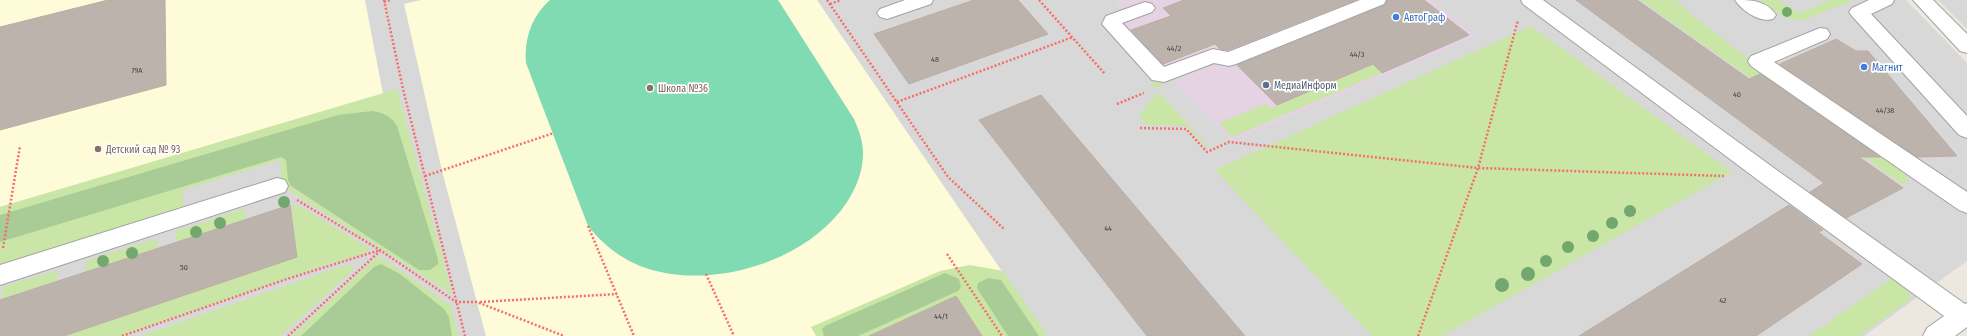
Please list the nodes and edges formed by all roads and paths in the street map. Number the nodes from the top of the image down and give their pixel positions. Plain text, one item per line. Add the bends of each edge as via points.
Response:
1 (390, 0) edge
2 (827, 0) edge
3 (841, 0) edge
4 (924, 0) edge
5 (1039, 0) edge
6 (1377, 0) edge
7 (1744, 0) edge
8 (1885, 0) edge
9 (1922, 0) edge
10 (384, 1) edge
11 (830, 4) junction
12 (1145, 8) dead end
13 (1525, 8) edge
14 (887, 12) dead end
15 (1766, 15) dead end
16 (1820, 34) dead end
17 (1072, 37) junction
18 (1967, 46) edge
19 (1105, 74) dead end
20 (1147, 92) dead end
21 (897, 102) junction
22 (1118, 104) dead end
23 (1140, 128) dead end
24 (1967, 130) edge
25 (554, 133) dead end
26 (20, 146) dead end
27 (1478, 168) junction
28 (425, 176) junction
29 (1770, 177) junction
30 (277, 186) joint
31 (1962, 194) edge
32 (588, 226) dead end
33 (1004, 230) dead end
34 (380, 250) junction
35 (2, 251) dead end
36 (947, 254) dead end
37 (706, 274) dead end
38 (0, 275) edge
39 (616, 294) junction
40 (456, 302) junction
41 (477, 302) junction
42 (1965, 315) edge
43 (122, 336) edge
44 (288, 336) edge
45 (465, 336) edge
46 (564, 336) edge
47 (634, 336) edge
48 (734, 336) edge
49 (1002, 336) edge
50 (1418, 336) edge
51 (1936, 336) edge

1 - 10 path
2 - 11 path
3 - 11 path
4 - 14 street
5 - 17 path
6 - 12 street via 1229,59 1213,56 1164,76 1159,75 1112,24 1112,20
7 - 15 street
8 - 24 street via 1859,12
9 - 18 street
10 - 28 path
11 - 21 path
13 - 27 path
13 - 29 street
16 - 31 street via 1758,61
17 - 19 path
17 - 21 path
20 - 22 path
21 - 33 path via 948,177
23 - 27 path via 1186,129 1207,152 1229,142
25 - 28 path
26 - 35 path
27 - 29 path
27 - 50 path
28 - 40 path
29 - 42 street
30 - 34 path
30 - 38 street
32 - 39 path
34 - 40 path
34 - 43 path
34 - 44 path
36 - 49 path
37 - 48 path
39 - 41 path
39 - 47 path
40 - 41 path
40 - 45 path
41 - 46 path
42 - 51 street

